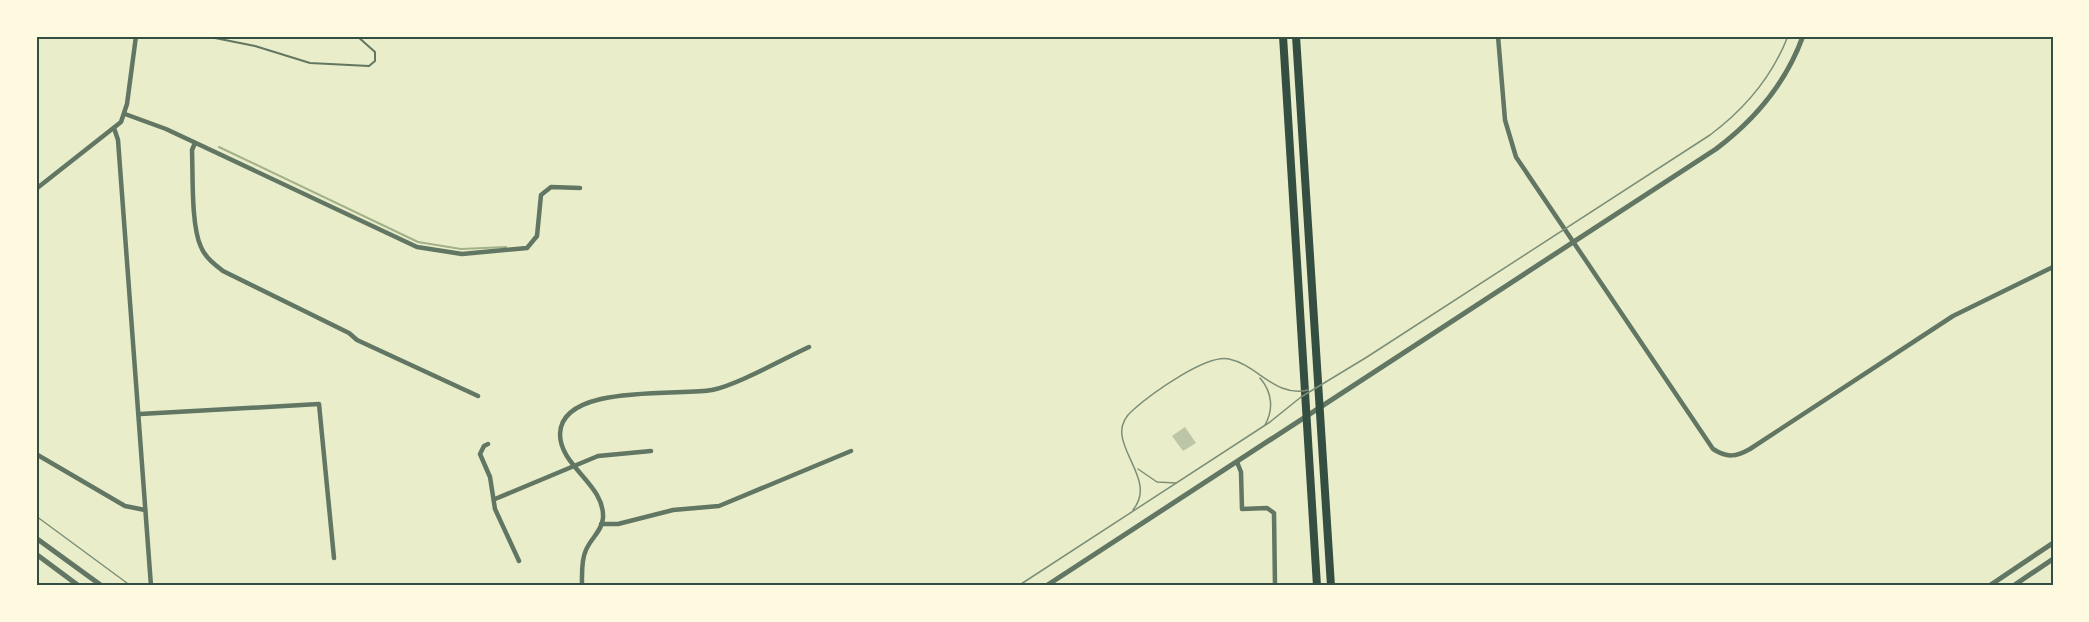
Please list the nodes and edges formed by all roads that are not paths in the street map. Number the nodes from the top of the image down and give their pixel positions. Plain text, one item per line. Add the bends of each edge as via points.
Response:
1 (136, 36) edge
2 (205, 36) edge
3 (357, 36) edge
4 (1283, 36) edge
5 (1296, 36) edge
6 (1498, 36) edge
7 (1803, 36) edge
8 (125, 114) junction
9 (114, 128) junction
10 (195, 143) junction
11 (579, 188) dead end
12 (36, 189) edge
13 (1574, 242) junction
14 (2053, 267) edge
15 (809, 348) dead end
16 (478, 396) dead end
17 (140, 414) junction
18 (488, 444) dead end
19 (651, 451) dead end
20 (851, 451) dead end
21 (36, 454) edge
22 (1237, 462) junction
23 (574, 465) junction
24 (495, 499) junction
25 (145, 510) junction
26 (601, 524) junction
27 (36, 538) edge
28 (2053, 543) edge
29 (36, 554) edge
30 (334, 558) dead end
31 (2053, 559) edge
32 (519, 561) dead end
33 (79, 586) edge
34 (102, 586) edge
35 (151, 586) edge
36 (582, 586) edge
37 (1046, 586) edge
38 (1275, 586) edge
39 (1317, 586) edge
40 (1331, 586) edge
41 (1989, 586) edge
42 (2013, 586) edge

1 - 8 street
2 - 3 lane via 310,63 369,66 375,61 375,52
4 - 39 highway
5 - 40 highway
6 - 13 street via 1509,142
7 - 13 street via 1781,82 1741,129
8 - 9 street
8 - 10 street
9 - 12 street
9 - 17 street
10 - 11 street via 397,240 439,252 479,254 526,248 537,239 541,195 551,187
10 - 16 street via 192,150 197,234 204,253 215,265 357,340
13 - 14 street via 1713,449 1730,457 1750,449 1953,316
13 - 22 street
15 - 23 street via 712,390 593,400 569,415 562,425 563,446
17 - 25 street
17 - 30 street via 319,404
18 - 24 street via 480,454
19 - 23 street via 598,456
20 - 26 street via 719,506
21 - 25 street via 130,508
22 - 37 street
22 - 38 street via 1242,508 1267,508 1274,513
23 - 24 street
23 - 26 street via 598,499
24 - 32 street via 495,509
25 - 35 street
26 - 36 street via 584,555
27 - 34 street
28 - 41 street
29 - 33 street
31 - 42 street

